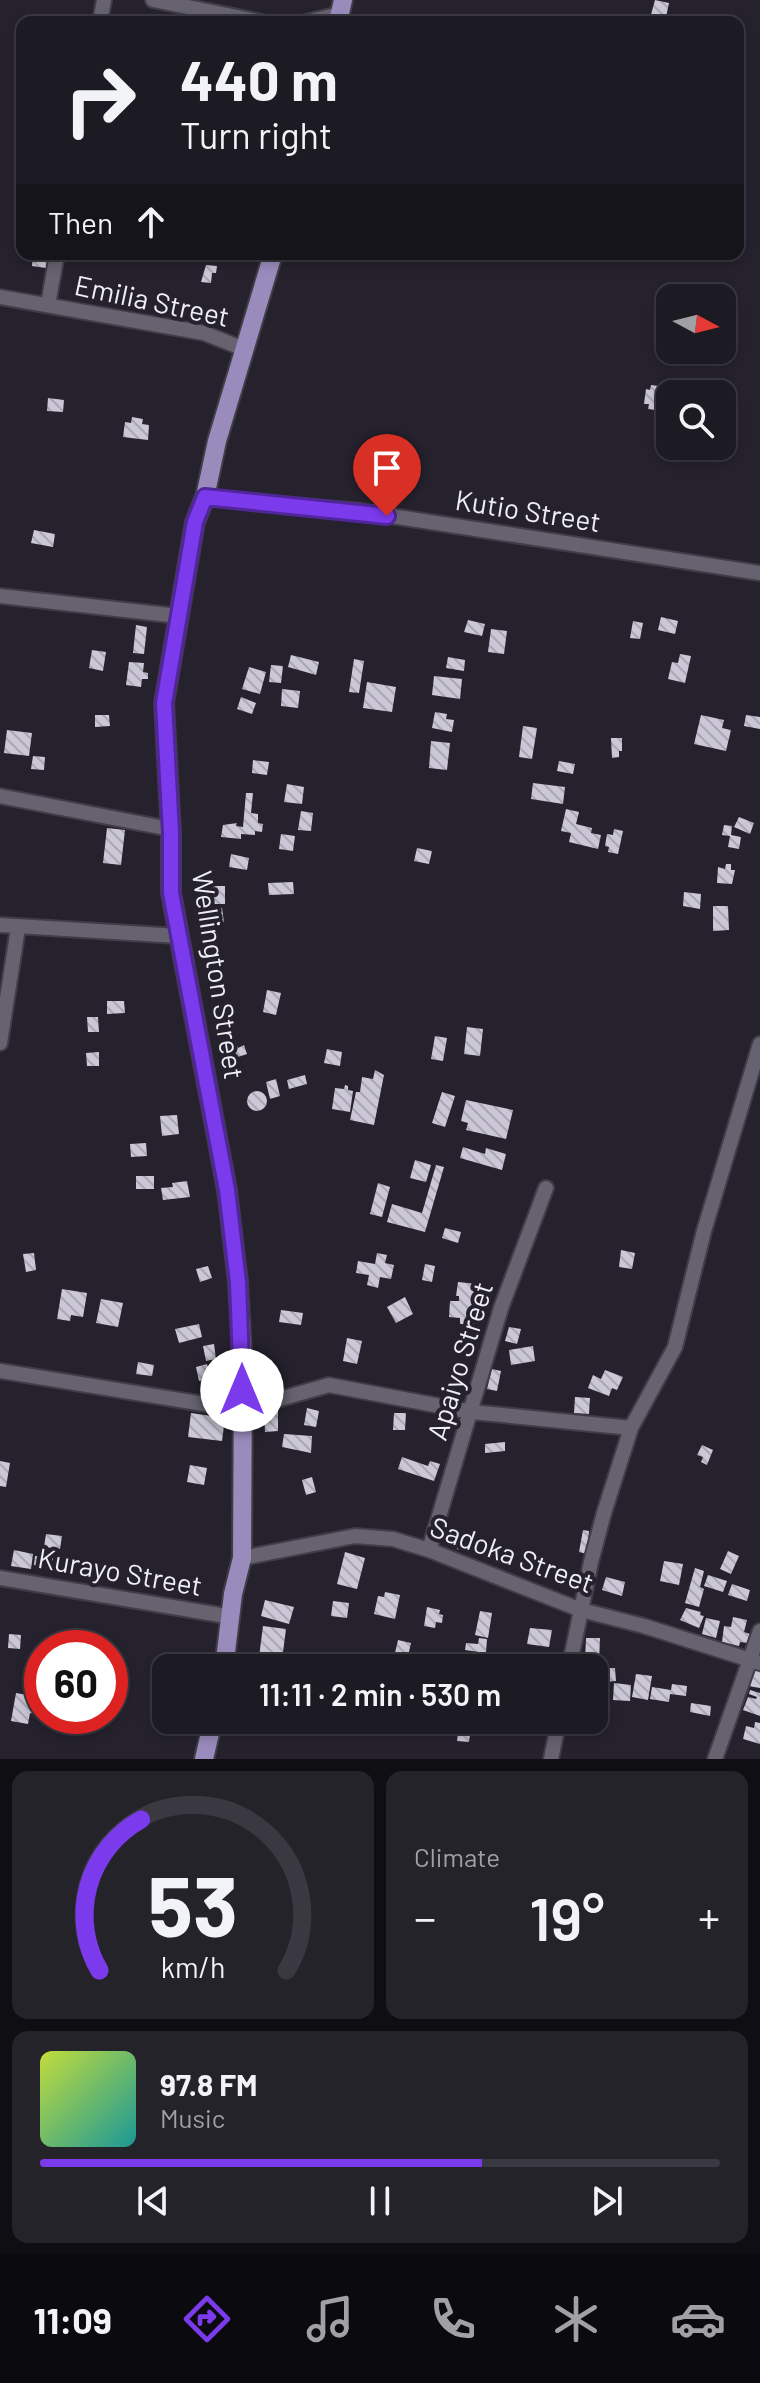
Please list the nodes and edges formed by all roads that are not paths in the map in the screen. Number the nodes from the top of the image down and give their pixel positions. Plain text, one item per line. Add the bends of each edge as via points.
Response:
1 (153, 0) edge
2 (232, 16) edge
3 (56, 260) edge
4 (271, 260) edge
5 (0, 297) edge
6 (48, 305) junction
7 (244, 349) junction
8 (205, 497) junction
9 (760, 573) edge
10 (0, 596) edge
11 (178, 616) junction
12 (0, 796) edge
13 (170, 829) junction
14 (0, 925) edge
15 (18, 928) junction
16 (178, 936) junction
17 (0, 1043) edge
18 (760, 1044) edge
19 (546, 1188) dead end
20 (0, 1371) edge
21 (241, 1410) junction
22 (472, 1412) junction
23 (631, 1428) junction
24 (429, 1550) junction
25 (242, 1558) junction
26 (0, 1578) edge
27 (581, 1610) junction
28 (232, 1617) junction
29 (760, 1631) edge
30 (226, 1654) edge
31 (572, 1654) edge
32 (754, 1661) edge
33 (210, 1734) edge
34 (556, 1734) edge
35 (204, 1759) edge
36 (551, 1759) edge
37 (715, 1759) edge

1 - 2 street
3 - 6 street
4 - 7 main road, Wellington Street
5 - 6 street, Emilia Street
6 - 7 street, Emilia Street via 204,333
7 - 8 main road, Wellington Street
8 - 9 street, Kutio Street via 359,511
8 - 11 main road, Wellington Street via 195,522
10 - 11 street
11 - 13 main road, Wellington Street via 164,703
12 - 13 street
13 - 16 main road, Wellington Street
14 - 15 street
15 - 16 street
15 - 17 street
16 - 21 main road, Wellington Street via 227,1190 238,1282
18 - 23 street via 675,1347
19 - 22 street, Apaiyo Street via 501,1308
20 - 21 street
21 - 22 street via 329,1385
21 - 25 main road, Wellington Street
22 - 23 street
22 - 24 street, Apaiyo Street
23 - 27 street
24 - 25 street, Sadoka Street via 393,1539 355,1536
24 - 27 street, Sadoka Street
25 - 28 main road, Wellington Street
26 - 28 street, Kurayo Street
27 - 31 street
27 - 32 street, Sadoka Street
28 - 30 main road, Wellington Street
29 - 32 street
32 - 37 street
33 - 35 main road
34 - 36 street

